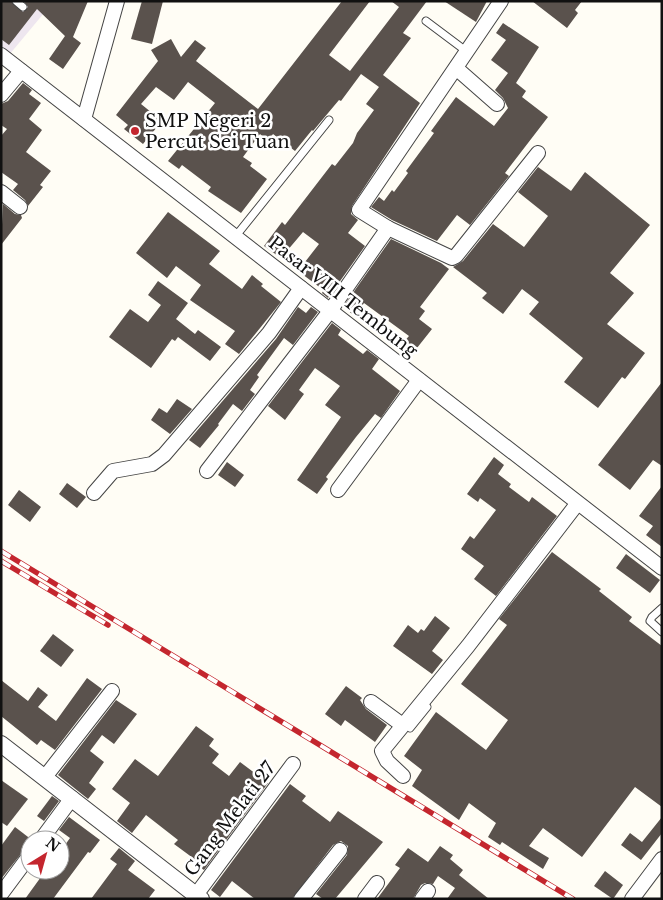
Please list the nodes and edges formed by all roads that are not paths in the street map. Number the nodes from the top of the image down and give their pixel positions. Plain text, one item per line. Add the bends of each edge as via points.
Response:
1 (16, 1) edge
2 (117, 1) edge
3 (501, 1) edge
4 (23, 8) dead end
5 (426, 21) dead end
6 (466, 51) junction
7 (1, 55) edge
8 (456, 68) junction
9 (21, 71) junction
10 (1, 94) edge
11 (496, 104) dead end
12 (81, 116) junction
13 (329, 120) dead end
14 (538, 153) dead end
15 (1, 192) edge
16 (20, 207) dead end
17 (388, 228) junction
18 (235, 237) junction
19 (301, 288) junction
20 (330, 311) junction
21 (419, 380) junction
22 (207, 470) dead end
23 (338, 490) dead end
24 (94, 493) dead end
25 (580, 505) junction
26 (662, 568) edge
27 (662, 608) edge
28 (662, 632) edge
29 (112, 691) dead end
30 (371, 702) dead end
31 (406, 726) junction
32 (1, 744) edge
33 (293, 764) dead end
34 (403, 776) dead end
35 (45, 777) junction
36 (72, 798) junction
37 (48, 830) edge
38 (340, 850) dead end
39 (662, 859) edge
40 (20, 868) edge
41 (377, 883) dead end
42 (1, 894) edge
43 (197, 898) edge
44 (302, 899) edge
45 (365, 899) edge
46 (632, 899) edge

1 - 4 lane
2 - 12 street
3 - 6 street
5 - 6 lane
6 - 8 street
7 - 9 street, Pasar VIII Tembung
8 - 11 street
8 - 17 street via 359,207 360,212
9 - 10 street
9 - 12 street, Pasar VIII Tembung
12 - 18 street, Pasar VIII Tembung
13 - 18 lane
14 - 17 street via 456,256 448,258
15 - 16 street
17 - 20 street
18 - 19 street, Pasar VIII Tembung
19 - 20 street, Pasar VIII Tembung
19 - 24 street via 269,332 164,455 152,464 113,471
20 - 21 street, Pasar VIII Tembung
20 - 22 street
21 - 23 street
21 - 25 street, Pasar VIII Tembung
25 - 26 street, Pasar VIII Tembung
25 - 31 street
27 - 28 lane via 650,621
29 - 35 street
30 - 31 street
31 - 34 street via 382,750 387,761
32 - 35 street
33 - 43 street, Gang Melati 27
35 - 36 street
36 - 37 street
36 - 43 street
38 - 44 street
39 - 46 street
40 - 42 street
41 - 45 street

